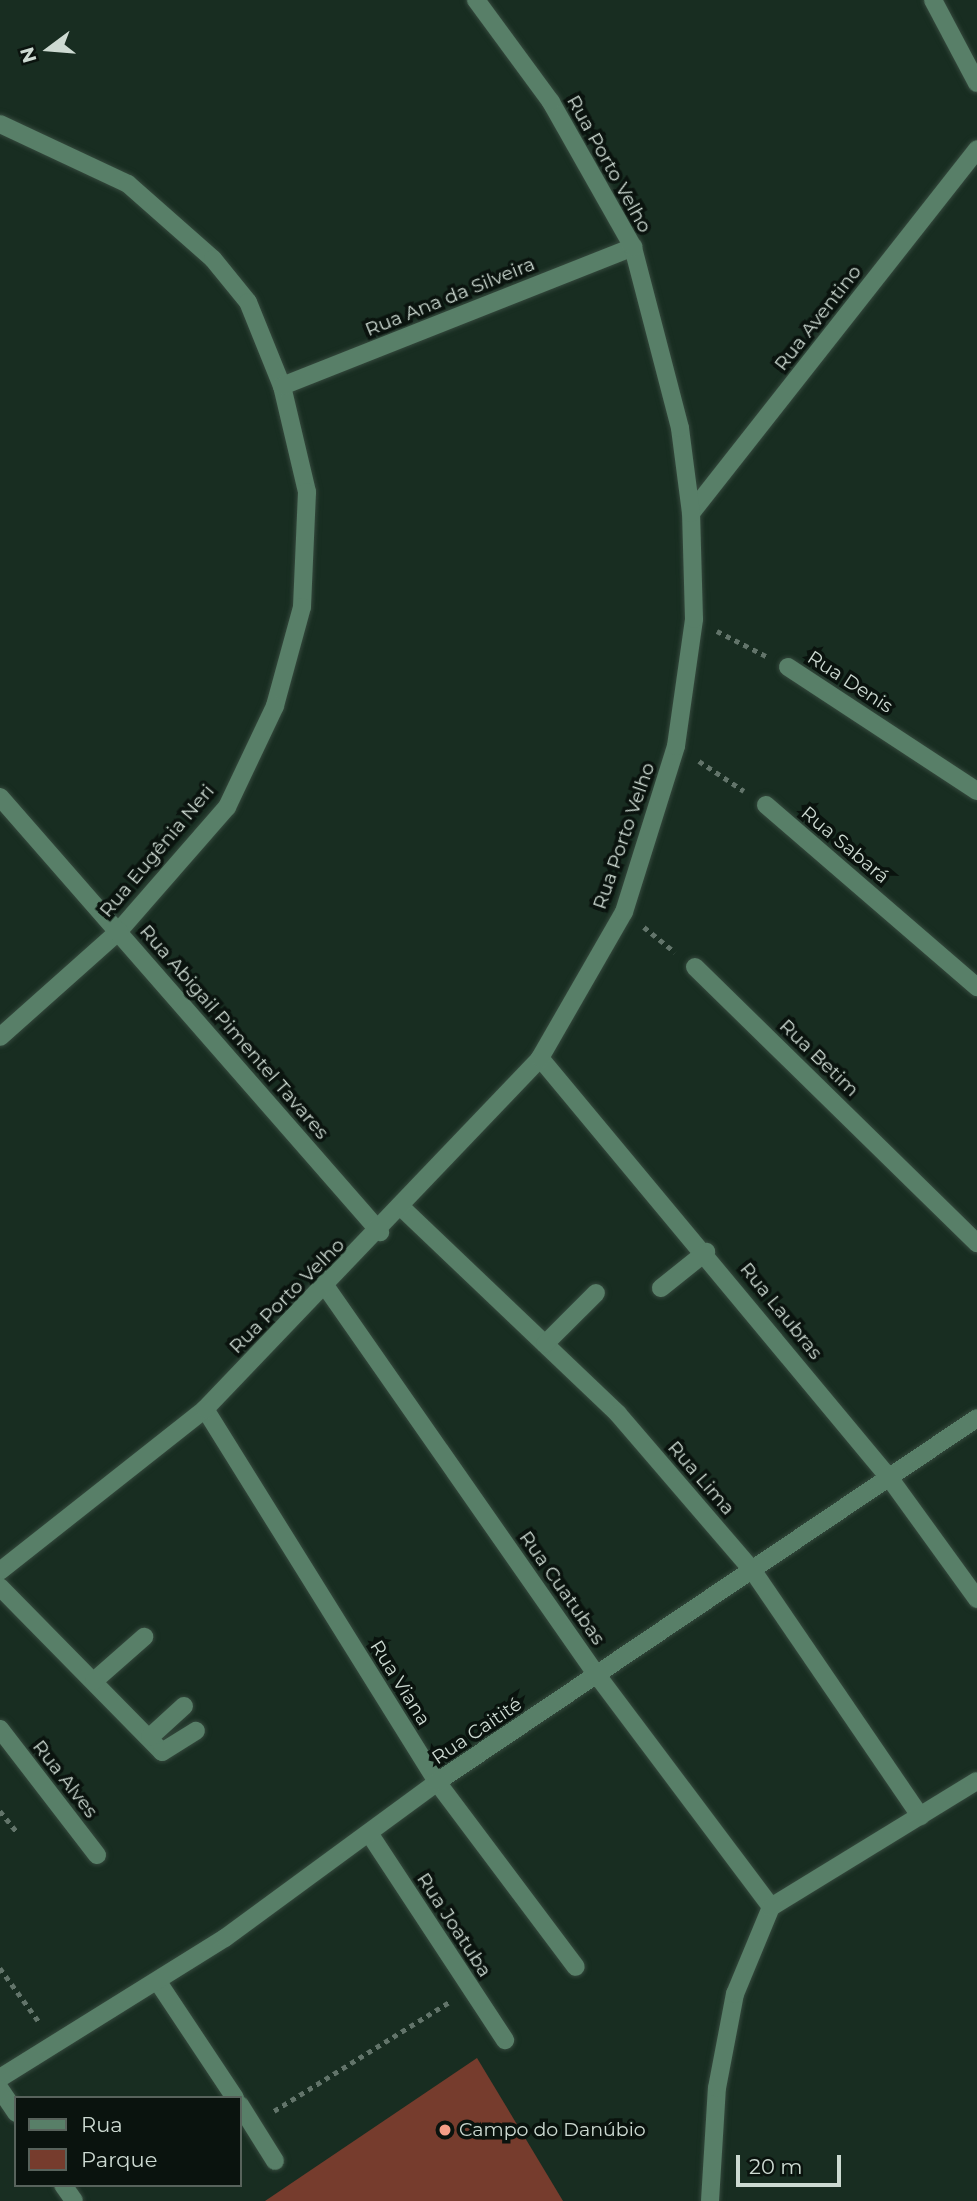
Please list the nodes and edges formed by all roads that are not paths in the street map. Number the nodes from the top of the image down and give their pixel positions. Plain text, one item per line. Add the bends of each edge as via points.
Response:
1 (475, 0) edge
2 (933, 0) edge
3 (977, 83) edge
4 (0, 124) edge
5 (977, 149) edge
6 (633, 247) junction
7 (282, 386) junction
8 (691, 513) junction
9 (788, 667) road end
10 (977, 790) edge
11 (0, 797) edge
12 (766, 805) road end
13 (119, 930) junction
14 (695, 967) road end
15 (977, 987) edge
16 (0, 1037) edge
17 (540, 1058) junction
18 (402, 1208) junction
19 (380, 1232) junction
20 (977, 1243) edge
21 (706, 1252) junction
22 (326, 1287) junction
23 (660, 1288) dead end
24 (596, 1293) dead end
25 (545, 1344) junction
26 (205, 1409) junction
27 (977, 1418) edge
28 (891, 1480) junction
29 (0, 1571) edge
30 (753, 1572) junction
31 (0, 1587) edge
32 (977, 1599) edge
33 (144, 1637) dead end
34 (597, 1675) junction
35 (94, 1681) junction
36 (184, 1706) dead end
37 (0, 1729) edge
38 (196, 1731) dead end
39 (150, 1737) junction
40 (977, 1781) edge
41 (437, 1783) junction
42 (920, 1816) junction
43 (369, 1833) junction
44 (97, 1855) dead end
45 (771, 1907) junction
46 (576, 1967) dead end
47 (159, 1982) junction
48 (505, 2040) dead end
49 (0, 2078) edge
50 (0, 2089) edge
51 (234, 2096) edge
52 (242, 2108) edge
53 (14, 2110) edge
54 (275, 2161) dead end
55 (710, 2201) edge

1 - 6 street, Rua Porto Velho via 551,102
2 - 3 street
4 - 7 street, Rua Eugênia Neri via 128,184 178,223 248,302
5 - 8 street, Rua Aventino
6 - 7 street, Rua Ana da Silveira
6 - 8 street, Rua Porto Velho via 680,428
7 - 13 street, Rua Eugênia Neri via 307,492 302,607 275,706 227,807
8 - 17 street, Rua Porto Velho via 694,619 676,746 624,912
9 - 10 street, Rua Denis
11 - 13 street, Rua Abigail Pimentel Tavares
12 - 15 street, Rua Sabará
13 - 16 street, Rua Eugênia Neri
13 - 19 street, Rua Abigail Pimentel Tavares
14 - 20 street, Rua Betim
17 - 18 street, Rua Porto Velho
17 - 21 street, Rua Laubras
18 - 19 street, Rua Porto Velho
18 - 25 street, Rua Lima
19 - 22 street, Rua Porto Velho
21 - 23 street
21 - 28 street, Rua Laubras
22 - 26 street, Rua Porto Velho
22 - 34 street, Rua Cuatubas
24 - 25 street
25 - 30 street, Rua Lima via 618,1414
26 - 29 street, Rua Porto Velho
26 - 41 street, Rua Viana
27 - 28 street, Rua Caitité
28 - 30 street, Rua Caitité
28 - 32 street, Rua Laubras
30 - 34 street, Rua Caitité
30 - 42 street, Rua Lima
31 - 35 street
33 - 35 street
34 - 41 street, Rua Caitité
34 - 45 street, Rua Cuatubas
35 - 39 street
36 - 39 street
37 - 44 street, Rua Alves
38 - 39 street via 162,1752
40 - 42 street
41 - 43 street, Rua Caitité
41 - 46 street, Rua Viana
42 - 45 street
43 - 47 street, Rua Caitité
43 - 48 street, Rua Joatuba
45 - 55 street via 735,1994 717,2088
47 - 49 street, Rua Caitité
47 - 51 street
50 - 53 street
52 - 54 street

